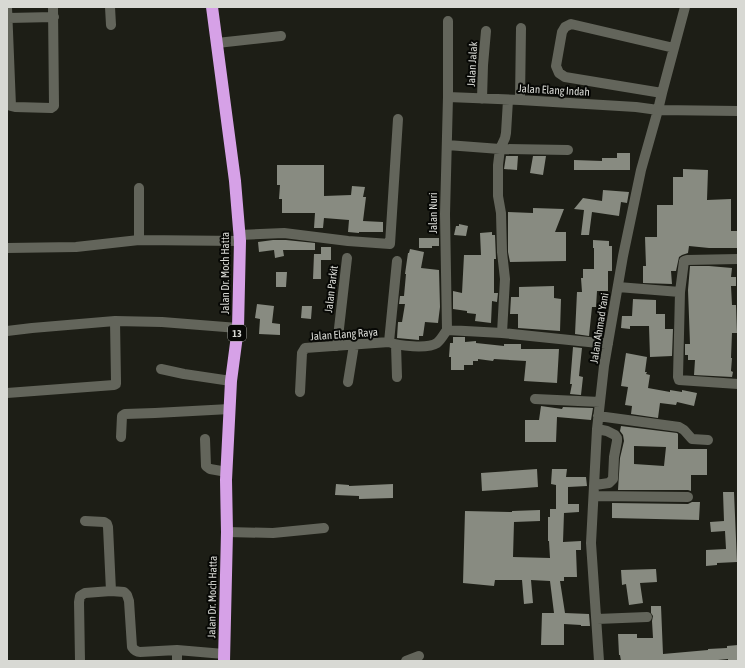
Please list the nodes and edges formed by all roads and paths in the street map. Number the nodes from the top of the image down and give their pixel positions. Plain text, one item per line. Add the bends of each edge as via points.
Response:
1 (7, 7) edge
2 (110, 7) edge
3 (212, 7) edge
4 (685, 7) edge
5 (54, 12) edge
6 (8, 18) edge
7 (448, 21) dead end
8 (111, 25) dead end
9 (521, 28) dead end
10 (486, 31) dead end
11 (280, 36) dead end
12 (217, 43) junction
13 (674, 48) junction
14 (662, 93) junction
15 (448, 97) junction
16 (482, 99) junction
17 (508, 100) junction
18 (520, 100) junction
19 (658, 110) junction
20 (738, 111) edge
21 (398, 119) dead end
22 (447, 145) junction
23 (500, 149) junction
24 (568, 150) dead end
25 (139, 188) dead end
26 (239, 238) junction
27 (139, 240) junction
28 (7, 248) edge
29 (347, 258) dead end
30 (738, 259) edge
31 (397, 261) dead end
32 (618, 287) junction
33 (680, 292) junction
34 (115, 321) junction
35 (238, 328) junction
36 (447, 330) junction
37 (7, 331) edge
38 (502, 333) junction
39 (393, 344) junction
40 (608, 344) junction
41 (354, 345) junction
42 (337, 346) junction
43 (161, 369) dead end
44 (396, 377) dead end
45 (231, 381) junction
46 (348, 382) dead end
47 (738, 384) edge
48 (300, 392) dead end
49 (7, 393) edge
50 (535, 399) dead end
51 (600, 402) junction
52 (230, 409) junction
53 (598, 416) junction
54 (597, 429) junction
55 (121, 437) dead end
56 (205, 439) dead end
57 (708, 440) dead end
58 (227, 472) junction
59 (595, 485) junction
60 (594, 496) junction
61 (688, 497) dead end
62 (85, 521) dead end
63 (324, 528) dead end
64 (227, 532) junction
65 (111, 591) junction
66 (647, 617) dead end
67 (597, 619) junction
68 (177, 650) junction
69 (419, 656) dead end
70 (224, 658) edge
71 (80, 661) edge
72 (177, 661) edge
73 (406, 661) edge
74 (599, 661) edge

1 - 6 street
2 - 8 street
3 - 12 highway, Jalan Dr. Moch Hatta / 13
4 - 13 street, Jalan Ahmad Yani
5 - 6 street
5 - 6 street via 54,106 51,108 11,106
7 - 15 street, Jalan Nuri
9 - 18 street
10 - 16 street, Jalan Jalak
11 - 12 street
12 - 26 highway, Jalan Dr. Moch Hatta / 13
13 - 14 street, Jalan Ahmad Yani
13 - 14 street via 571,24 562,32 556,66 559,73 565,77
14 - 19 street, Jalan Ahmad Yani
15 - 16 street, Jalan Elang Indah
15 - 22 street, Jalan Nuri
16 - 17 street, Jalan Elang Indah
17 - 18 street, Jalan Elang Indah
17 - 23 street via 506,133
18 - 19 street, Jalan Elang Indah
19 - 20 street, Jalan Elang Indah
19 - 32 street, Jalan Ahmad Yani via 641,170
21 - 26 street via 390,244 284,233
22 - 23 street
22 - 36 street, Jalan Nuri
23 - 24 street
23 - 38 street via 498,196 505,279
25 - 27 street
26 - 27 street
26 - 35 highway, Jalan Dr. Moch Hatta / 13
27 - 28 street via 76,247
29 - 42 street, Jalan Parkit
30 - 33 street via 685,260
31 - 39 street
32 - 33 street
32 - 40 street, Jalan Ahmad Yani
33 - 47 street via 678,379
34 - 35 street
34 - 37 street
34 - 49 street via 116,384
35 - 45 highway, Jalan Dr. Moch Hatta / 13
36 - 38 street
36 - 39 street, Jalan Elang Raya via 433,345
38 - 40 street
39 - 41 street, Jalan Elang Raya
39 - 44 street
40 - 51 street, Jalan Ahmad Yani
41 - 42 street, Jalan Elang Raya
41 - 46 street
42 - 48 street, Jalan Elang Raya via 304,350
43 - 45 street
45 - 52 highway, Jalan Dr. Moch Hatta / 13
50 - 51 street
51 - 53 street, Jalan Ahmad Yani
52 - 55 street via 125,414 122,416
52 - 58 highway, Jalan Dr. Moch Hatta / 13
53 - 54 street, Jalan Ahmad Yani
53 - 57 street via 679,427 692,439
54 - 59 street, Jalan Ahmad Yani
54 - 59 street via 615,435 617,441 613,479 609,483
56 - 58 street via 206,466 210,470
58 - 64 highway, Jalan Dr. Moch Hatta / 13
59 - 60 street, Jalan Ahmad Yani
60 - 61 street
60 - 67 street, Jalan Ahmad Yani via 591,544
62 - 65 street via 107,524
63 - 64 street via 273,533
64 - 70 highway, Jalan Dr. Moch Hatta / 13
65 - 68 street via 124,592 127,595 132,647 136,652
65 - 71 street via 85,593 80,596
66 - 67 street
67 - 74 street, Jalan Ahmad Yani
68 - 70 street
68 - 72 street
69 - 73 street

